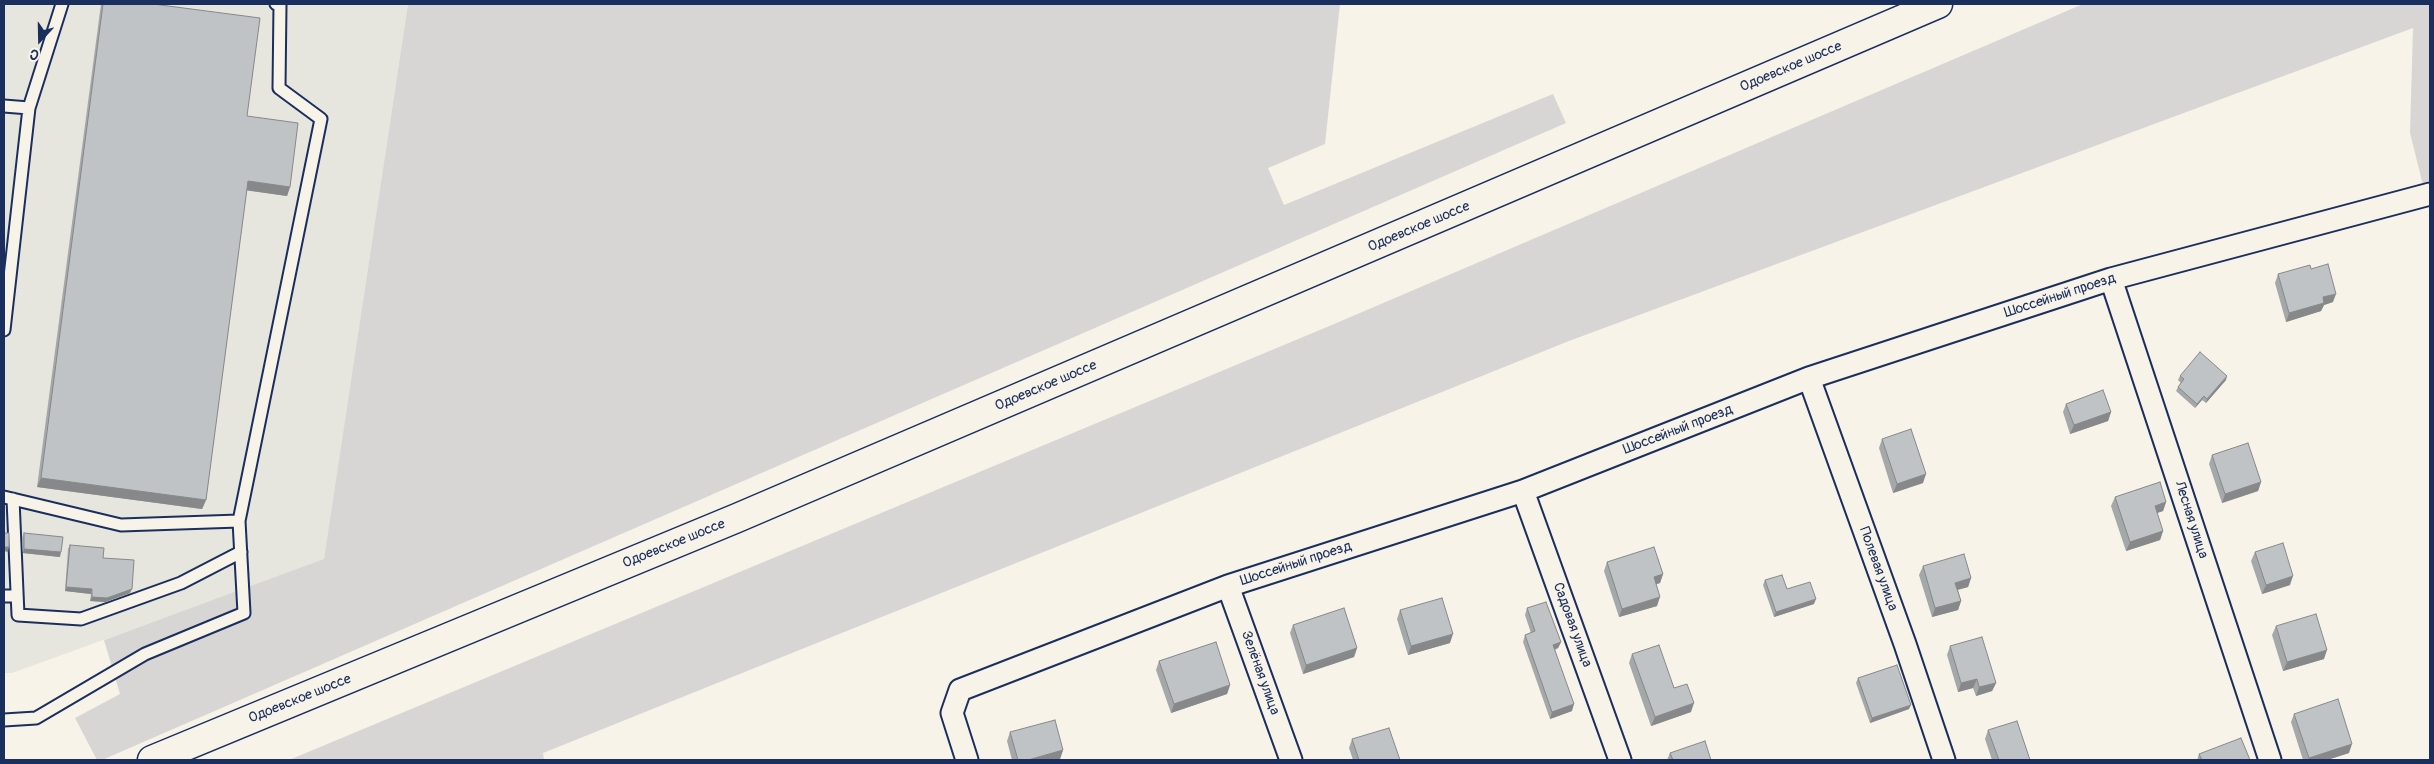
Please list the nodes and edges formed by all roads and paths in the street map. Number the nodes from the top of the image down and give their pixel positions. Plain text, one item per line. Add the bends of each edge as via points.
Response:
1 (62, 4) edge
2 (276, 4) edge
3 (1938, 4) edge
4 (4, 106) edge
5 (29, 108) junction
6 (2430, 194) edge
7 (2111, 279) junction
8 (4, 330) edge
9 (1809, 378) junction
10 (1523, 490) junction
11 (8, 498) edge
12 (239, 522) junction
13 (240, 552) junction
14 (1228, 586) junction
15 (4, 596) edge
16 (17, 596) junction
17 (4, 720) edge
18 (152, 760) edge
19 (968, 760) edge
20 (1291, 760) edge
21 (1620, 760) edge
22 (1944, 760) edge
23 (2270, 760) edge

1 - 5 lane
2 - 12 lane via 280,5 279,88 320,119
3 - 18 main road, Одоевское шоссе via 728,522
4 - 5 lane
5 - 8 lane
6 - 7 street, Шоссейный проезд
7 - 9 street, Шоссейный проезд
7 - 23 street, Лесная улица
9 - 10 street, Шоссейный проезд
9 - 22 street, Полевая улица
10 - 14 street, Шоссейный проезд
10 - 21 street, Садовая улица
11 - 12 lane via 121,525
11 - 16 lane
12 - 13 lane
13 - 16 lane via 182,582 82,619 18,615
13 - 17 lane via 244,613 145,654 36,718
14 - 19 street, Шоссейный проезд via 960,690 952,713
14 - 20 street, Зелёная улица
15 - 16 lane

